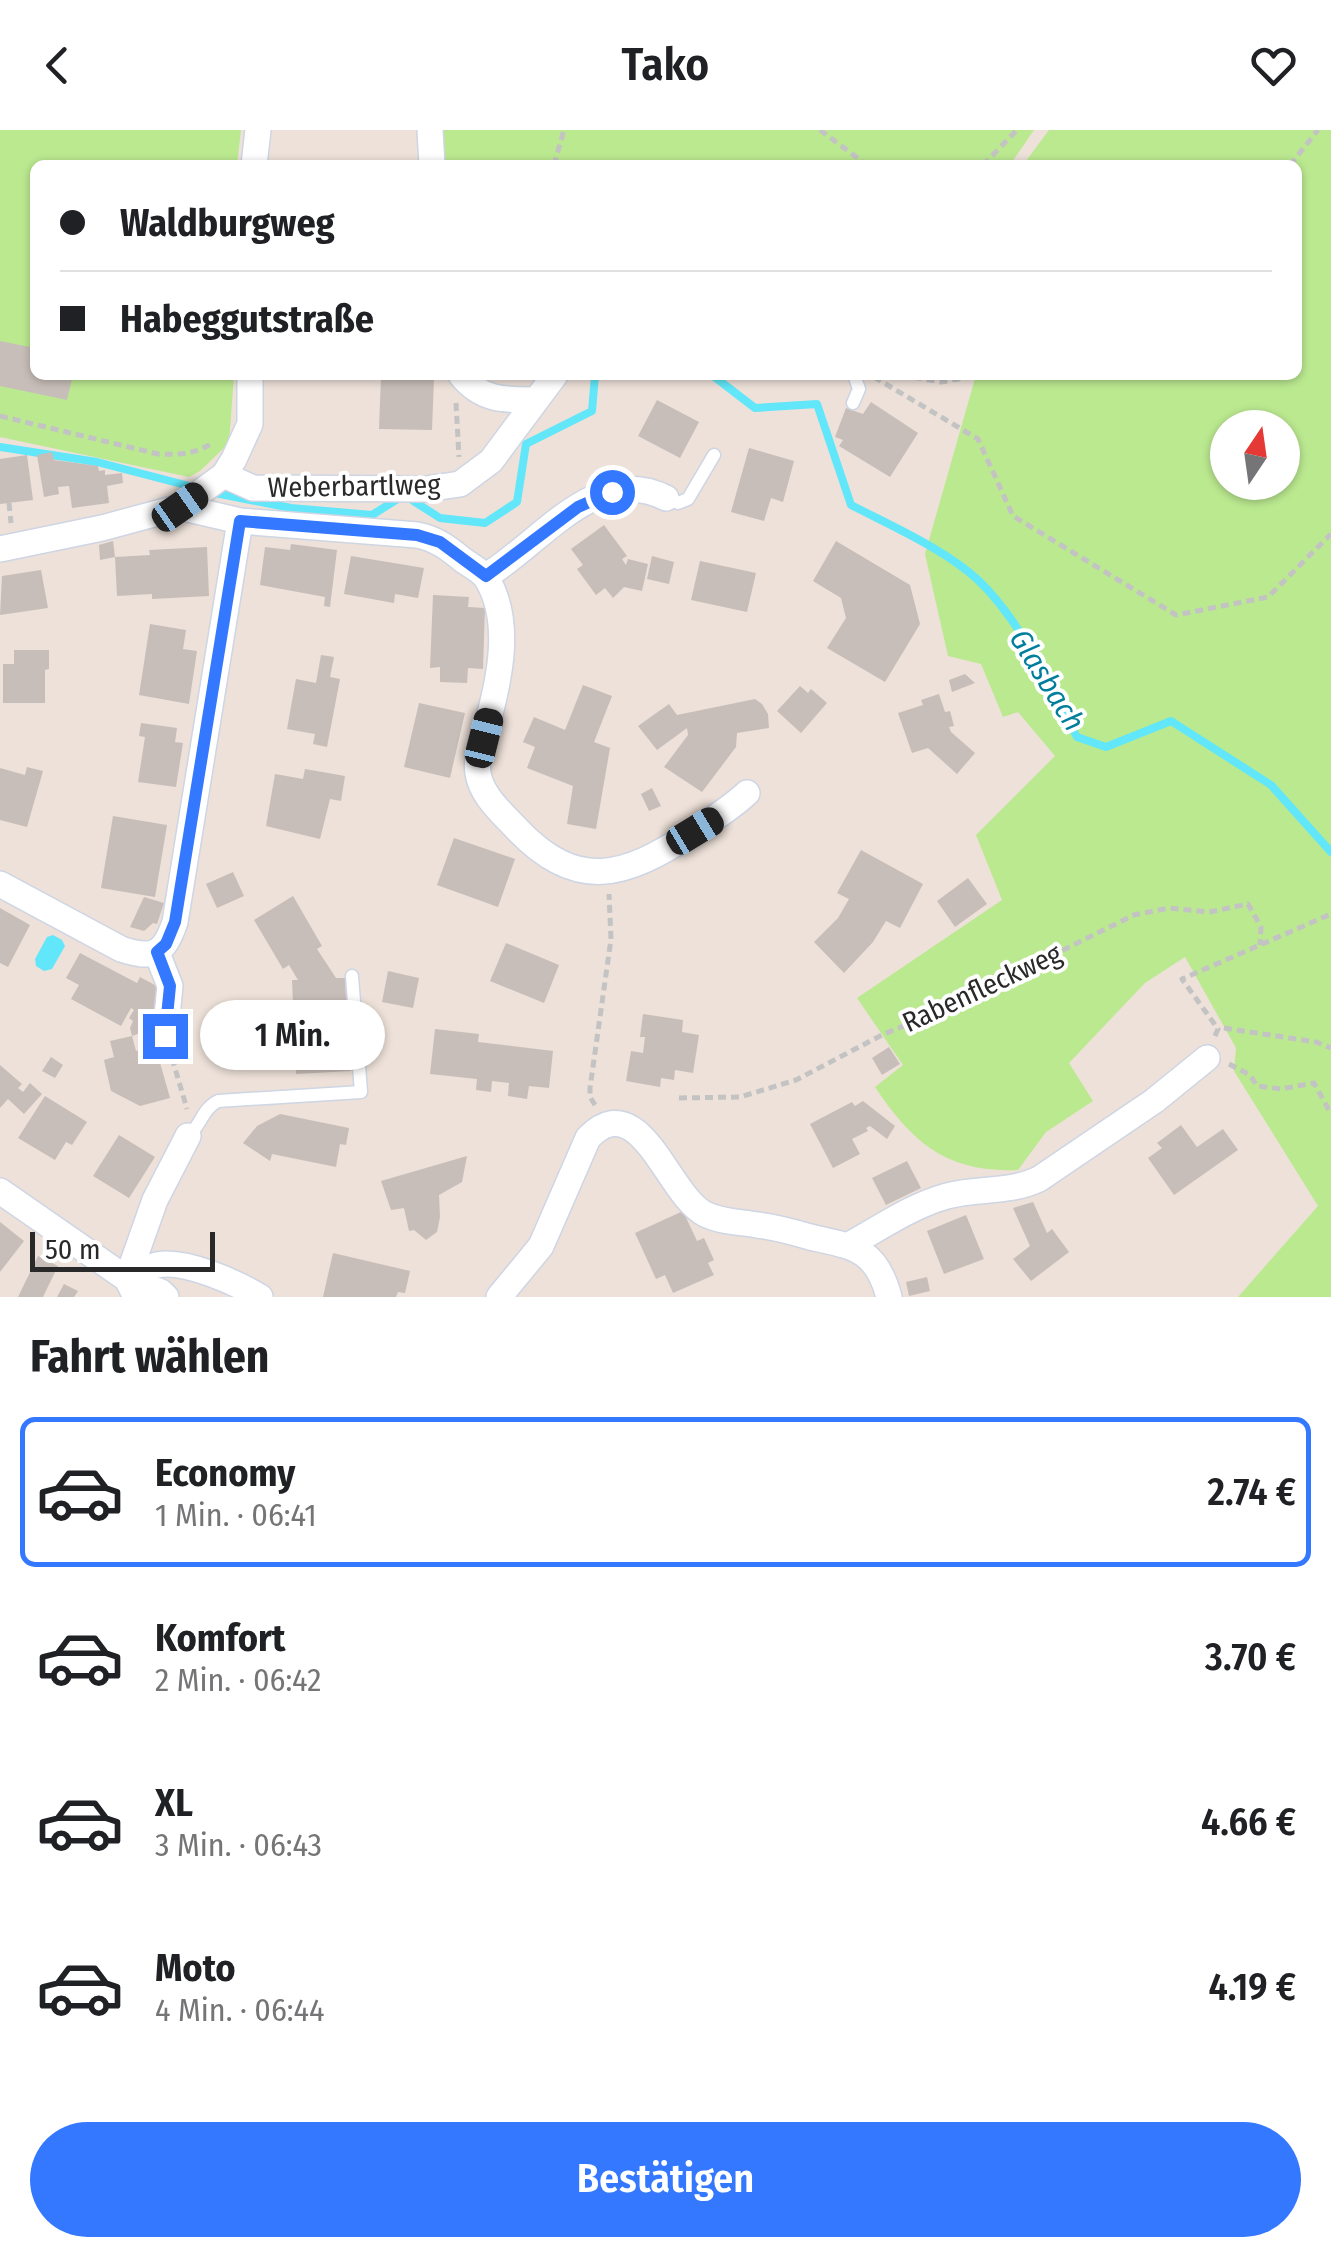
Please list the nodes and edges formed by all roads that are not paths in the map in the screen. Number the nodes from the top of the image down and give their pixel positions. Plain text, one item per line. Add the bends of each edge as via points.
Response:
1 (258, 130) edge
2 (430, 130) edge
3 (255, 160) edge
4 (432, 160) edge
5 (250, 380) edge
6 (551, 380) edge
7 (856, 380) edge
8 (458, 384) edge
9 (533, 400) junction
10 (853, 403) dead end
11 (714, 455) dead end
12 (234, 458) junction
13 (666, 498) joint
14 (180, 507) junction
15 (240, 521) junction
16 (0, 549) edge
17 (486, 576) junction
18 (747, 793) dead end
19 (0, 884) edge
20 (157, 952) junction
21 (352, 976) dead end
22 (165, 1036) road end
23 (1207, 1058) road end
24 (188, 1136) joint
25 (0, 1191) edge
26 (848, 1246) junction
27 (132, 1288) edge
28 (166, 1297) edge
29 (260, 1297) edge
30 (499, 1297) edge
31 (889, 1297) edge

1 - 3 street
2 - 4 street
5 - 12 street via 250,424
6 - 9 street, Weberbartlweg
7 - 10 lane
8 - 9 street via 496,400
9 - 12 street, Weberbartlweg via 492,461 460,484 253,488
11 - 13 lane via 688,499
12 - 14 street
13 - 17 street via 636,490 597,496
14 - 15 street
14 - 16 street
15 - 17 street via 417,535 440,542
15 - 20 street via 175,922
17 - 18 street via 502,636 478,762 483,791 541,852 567,866 608,872 641,864
19 - 20 street via 121,949
20 - 22 street via 170,986
21 - 24 lane via 361,1092 218,1101
23 - 26 street via 1039,1179 943,1198
24 - 27 street via 155,1200
25 - 27 street
26 - 30 street via 706,1215 686,1199 644,1138 607,1124 585,1142 540,1246
26 - 31 street via 878,1268
27 - 28 street
27 - 29 street via 157,1265 178,1266

